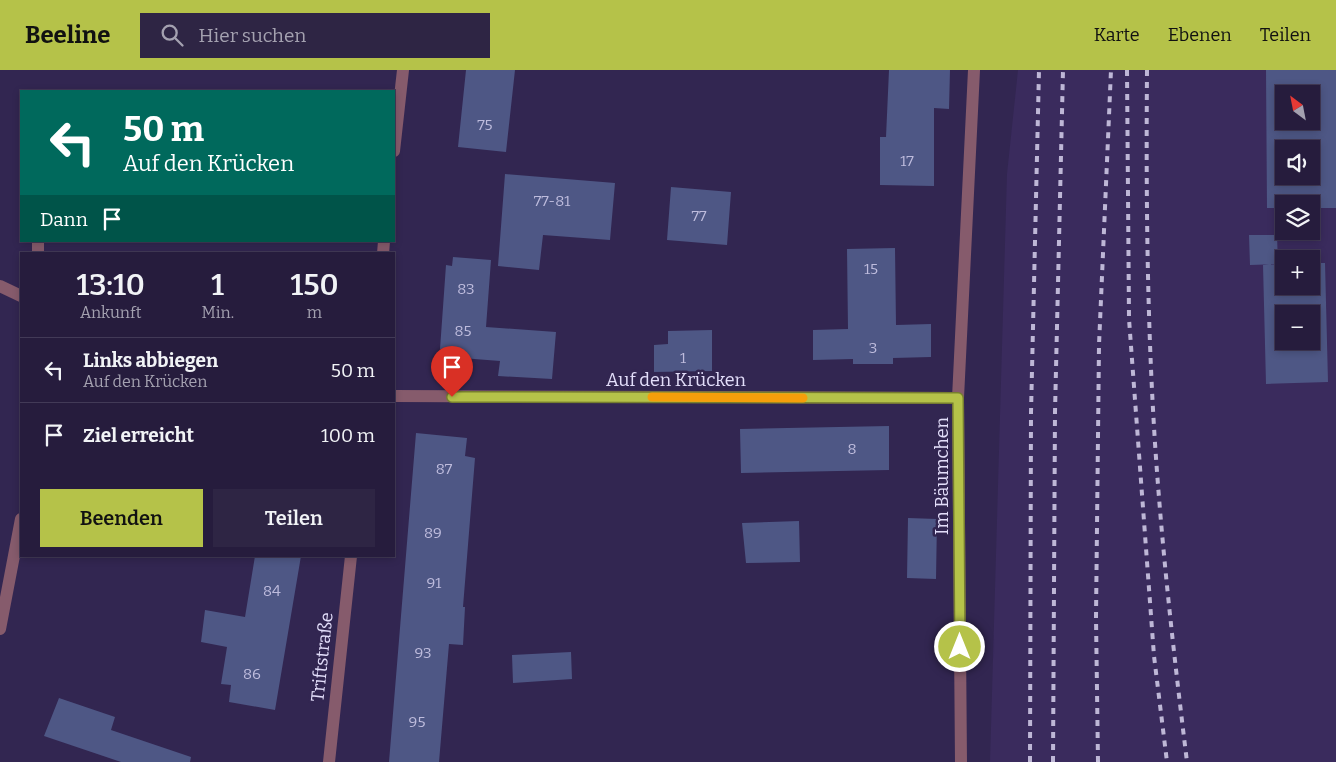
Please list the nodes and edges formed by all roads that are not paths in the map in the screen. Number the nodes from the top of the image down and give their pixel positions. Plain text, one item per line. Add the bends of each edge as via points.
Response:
1 (403, 70) edge
2 (974, 70) edge
3 (395, 142) edge
4 (0, 286) edge
5 (20, 296) edge
6 (395, 396) edge
7 (958, 398) junction
8 (20, 524) edge
9 (351, 557) edge
10 (0, 629) edge
11 (329, 762) edge
12 (961, 762) edge

1 - 3 street
2 - 7 street, Im Bäumchen
4 - 5 street
6 - 7 street, Auf den Krücken
7 - 12 street, Im Bäumchen
8 - 10 street
9 - 11 street, Triftstraße

